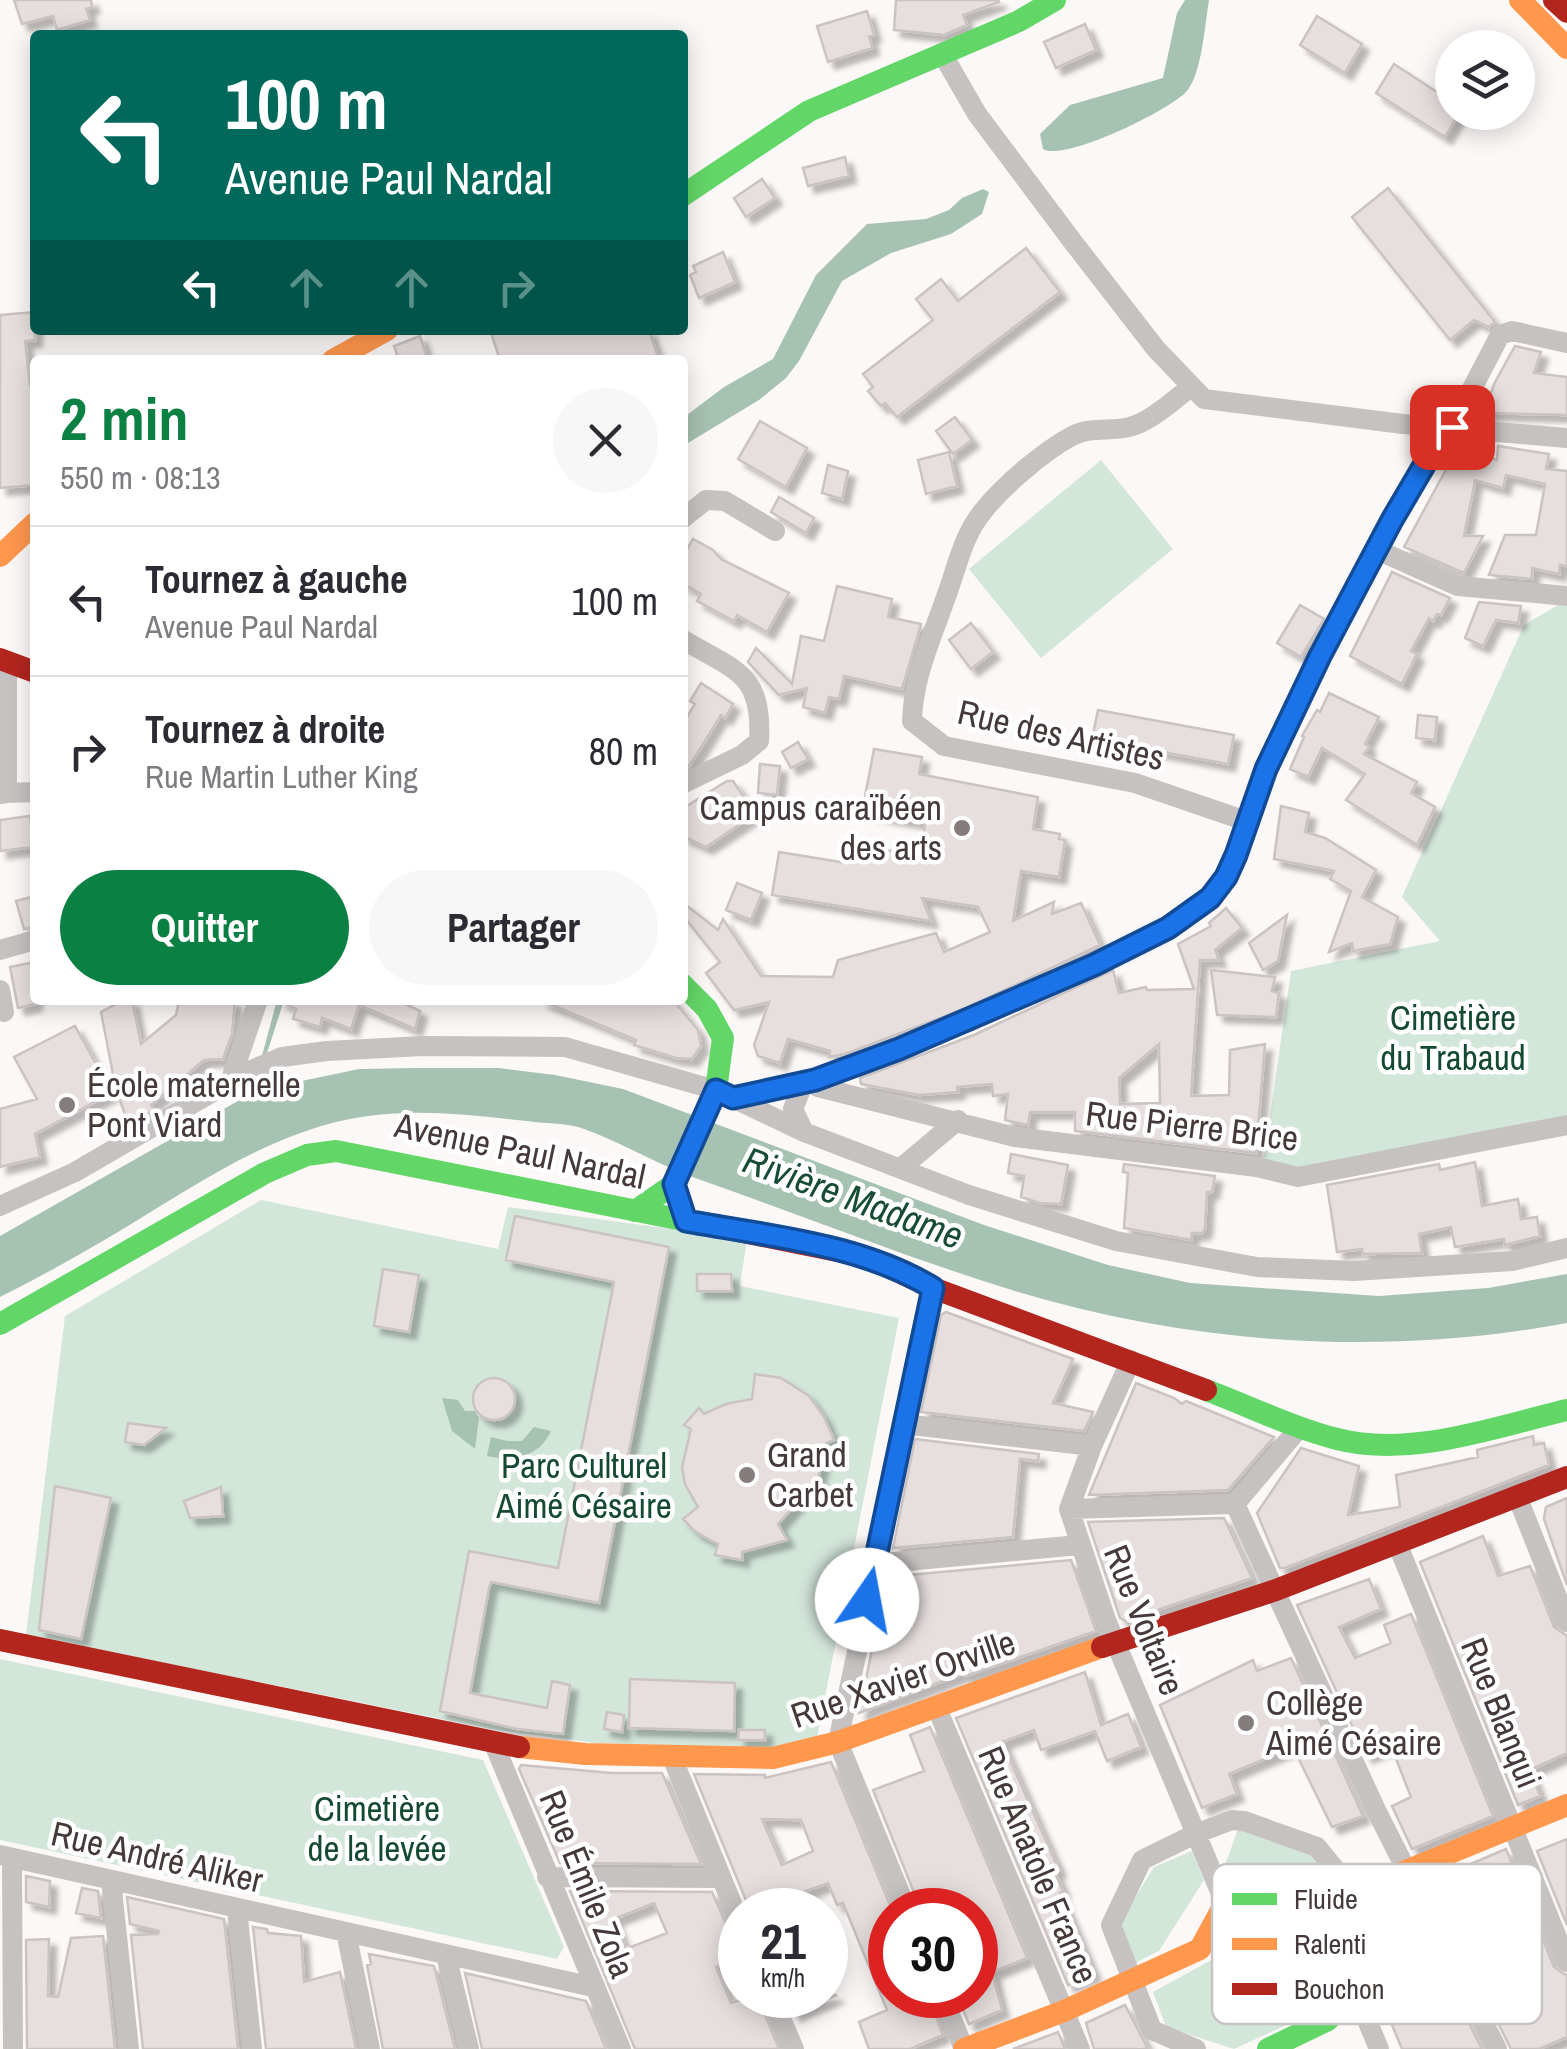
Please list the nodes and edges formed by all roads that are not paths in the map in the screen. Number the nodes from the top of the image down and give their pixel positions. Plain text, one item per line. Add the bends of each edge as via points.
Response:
1 (1055, 0) edge
2 (1520, 0) edge
3 (1554, 0) edge
4 (1567, 12) edge
5 (1567, 48) edge
6 (943, 56) junction
7 (688, 192) edge
8 (377, 335) edge
9 (1567, 343) edge
10 (342, 355) edge
11 (1191, 388) junction
12 (1452, 427) junction
13 (1567, 438) edge
14 (688, 515) edge
15 (30, 528) edge
16 (775, 531) dead end
17 (1376, 550) junction
18 (0, 556) edge
19 (1567, 596) edge
20 (688, 643) edge
21 (3, 661) edge
22 (30, 670) edge
23 (688, 781) edge
24 (30, 792) edge
25 (4, 793) edge
26 (1249, 822) junction
27 (30, 941) edge
28 (0, 950) edge
29 (0, 990) edge
30 (688, 990) edge
31 (257, 1005) edge
32 (4, 1012) dead end
33 (239, 1077) junction
34 (809, 1081) junction
35 (720, 1098) junction
36 (958, 1120) junction
37 (1567, 1125) edge
38 (804, 1132) junction
39 (901, 1168) junction
40 (674, 1184) junction
41 (0, 1206) edge
42 (635, 1211) junction
43 (686, 1221) junction
44 (1567, 1248) edge
45 (933, 1288) junction
46 (0, 1324) edge
47 (1131, 1360) junction
48 (1567, 1410) edge
49 (903, 1424) junction
50 (1300, 1427) junction
51 (1092, 1446) junction
52 (1567, 1476) edge
53 (1517, 1496) junction
54 (1235, 1504) junction
55 (1069, 1509) junction
56 (1396, 1543) junction
57 (1079, 1544) junction
58 (874, 1564) junction
59 (1276, 1590) junction
60 (1567, 1622) edge
61 (0, 1640) edge
62 (1116, 1642) junction
63 (936, 1706) junction
64 (838, 1742) junction
65 (494, 1744) junction
66 (672, 1757) junction
67 (1567, 1805) edge
68 (1512, 1827) junction
69 (1195, 1834) junction
70 (6, 1856) edge
71 (1330, 1864) edge
72 (1404, 1864) edge
73 (1426, 1864) edge
74 (1527, 1864) edge
75 (1212, 1873) edge
76 (548, 1877) junction
77 (720, 1878) junction
78 (111, 1880) junction
79 (724, 1888) edge
80 (898, 1888) edge
81 (1542, 1901) edge
82 (237, 1909) junction
83 (1212, 1927) edge
84 (346, 1932) junction
85 (446, 1955) junction
86 (1567, 1962) edge
87 (1134, 1980) junction
88 (594, 1987) junction
89 (1064, 2011) junction
90 (781, 2018) edge
91 (951, 2018) edge
92 (1320, 2024) edge
93 (1369, 2024) edge
94 (1484, 2024) edge
95 (12, 2049) edge
96 (129, 2049) edge
97 (252, 2049) edge
98 (370, 2049) edge
99 (469, 2049) edge
100 (621, 2049) edge
101 (794, 2049) edge
102 (964, 2049) edge
103 (1080, 2049) edge
104 (1196, 2049) edge
105 (1268, 2049) edge
106 (1380, 2049) edge
107 (1497, 2049) edge

1 - 6 main road
2 - 5 main road
3 - 4 main road
6 - 7 main road via 809,111
6 - 11 street via 977,114
8 - 10 main road
9 - 12 street via 1512,331 1500,335
11 - 12 street via 1214,402
11 - 26 street, Rue des Artistes via 1140,423 1077,433 1056,445 984,510 962,543 926,648 912,720 944,746 1135,782
12 - 13 street
12 - 17 street
14 - 16 street via 706,500 725,500
15 - 18 main road
17 - 19 street via 1458,586
17 - 26 street via 1274,752
20 - 23 street via 755,688 761,712 760,741
21 - 22 main road
21 - 25 street
24 - 25 street
26 - 34 street via 1210,898 1168,928 969,1022
27 - 28 street
29 - 32 street
30 - 35 main road via 723,1038
31 - 33 street
33 - 35 street via 282,1057 327,1051 565,1048
33 - 41 street via 75,1172
34 - 35 street
34 - 36 street, Rue Pierre Brice
34 - 38 street via 793,1109
35 - 38 street
35 - 40 main road
36 - 37 street, Rue Pierre Brice via 1015,1137 1298,1176
36 - 39 street
38 - 39 street
39 - 44 street via 1116,1241 1257,1267 1422,1269
40 - 42 main road
40 - 43 main road
42 - 43 main road, Avenue Paul Nardal
42 - 46 main road, Avenue Paul Nardal via 319,1152 264,1173
43 - 45 main road, Avenue Paul Nardal via 868,1257
45 - 47 main road, Avenue Paul Nardal
45 - 49 street
47 - 50 main road, Avenue Paul Nardal
47 - 51 street, Rue Voltaire
48 - 50 main road, Avenue Paul Nardal via 1388,1446
49 - 51 street
49 - 58 street
50 - 54 street
51 - 55 street, Rue Voltaire
52 - 53 main road, Rue Xavier Orville
53 - 56 main road, Rue Xavier Orville
53 - 60 street
54 - 55 street
54 - 59 street
55 - 57 street, Rue Voltaire
56 - 59 main road, Rue Xavier Orville
56 - 68 street, Rue Blanqui
57 - 58 street
57 - 62 street, Rue Voltaire
58 - 64 street
59 - 62 main road, Rue Xavier Orville
59 - 72 street
61 - 65 main road, Rue Xavier Orville
62 - 63 main road, Rue Xavier Orville
62 - 69 street, Rue Voltaire
63 - 64 main road, Rue Xavier Orville
63 - 89 street, Rue Anatole France
64 - 66 main road, Rue Xavier Orville via 773,1758
64 - 80 street
65 - 66 main road, Rue Xavier Orville
65 - 76 street, Rue Émile Zola
66 - 77 street
67 - 68 main road
68 - 73 main road
68 - 74 street, Rue Blanqui
69 - 71 street via 1237,1820 1317,1848
69 - 75 street, Rue Voltaire
69 - 87 street via 1142,1860 1111,1925
70 - 78 street, Rue André Aliker
70 - 95 street
76 - 77 street
76 - 88 street, Rue Émile Zola
77 - 79 street
78 - 82 street, Rue André Aliker
78 - 96 street
81 - 86 street, Rue Blanqui
82 - 84 street, Rue André Aliker
82 - 97 street
83 - 87 main road via 1200,1950
84 - 85 street, Rue André Aliker
84 - 98 street
85 - 88 street, Rue André Aliker
85 - 99 street
87 - 89 main road
87 - 104 street via 1152,2030
88 - 100 street, Rue Émile Zola
89 - 102 main road
89 - 103 street, Rue Anatole France
90 - 101 street
91 - 102 street
92 - 105 main road
93 - 106 street
94 - 107 street

